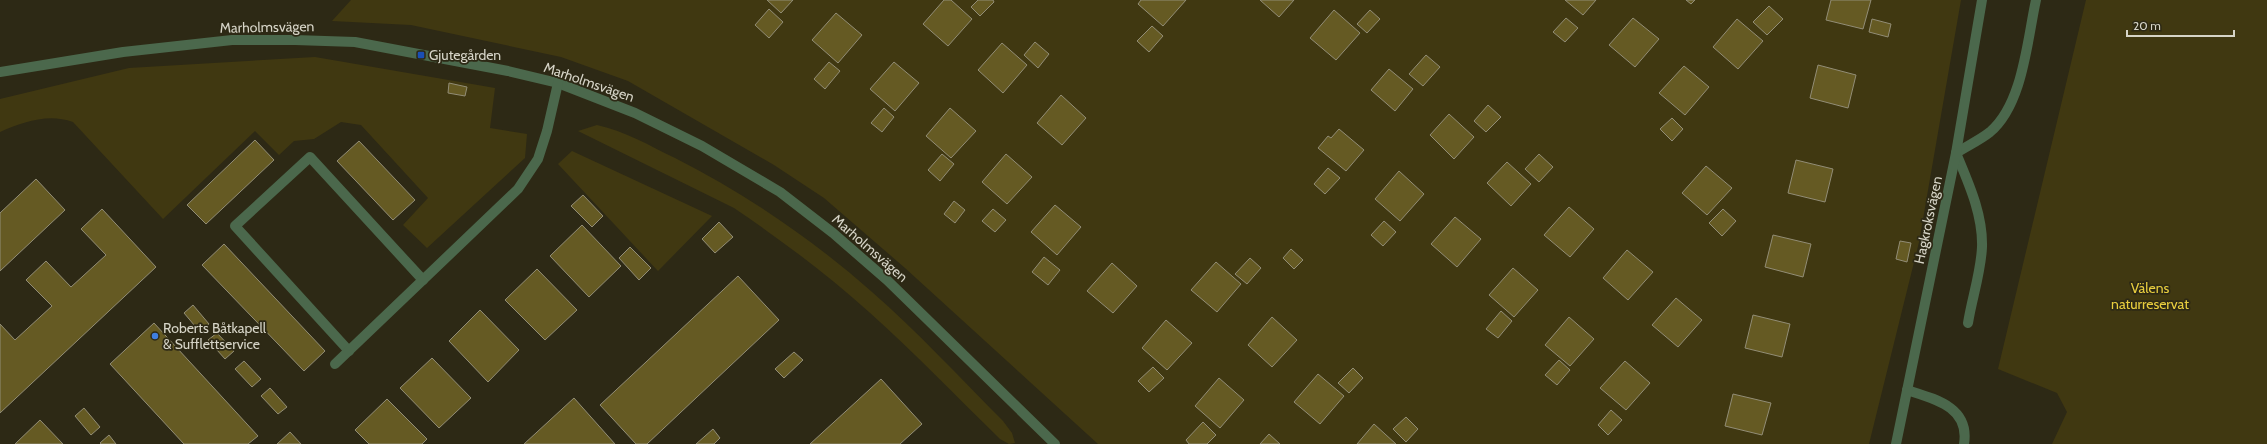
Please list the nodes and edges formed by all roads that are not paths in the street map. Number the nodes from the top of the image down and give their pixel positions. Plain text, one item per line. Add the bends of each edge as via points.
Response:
1 (1982, 0) edge
2 (2036, 0) edge
3 (0, 72) edge
4 (558, 83) junction
5 (1956, 152) junction
6 (423, 280) junction
7 (1968, 323) dead end
8 (350, 351) junction
9 (335, 364) dead end
10 (1907, 390) junction
11 (1053, 443) edge
12 (1896, 444) edge
13 (1964, 444) edge

1 - 5 street, Hagkroksvägen
2 - 5 street via 2019,83 2004,116 1990,132
3 - 4 street, Marholmsvägen via 123,52 232,40 295,40 355,42
4 - 6 street via 538,159 522,183
4 - 11 street, Marholmsvägen via 635,113 695,142 780,192 887,280
5 - 7 street via 1974,200 1982,247
5 - 10 street, Hagkroksvägen
6 - 8 street
6 - 8 street via 310,157 235,226
8 - 9 street
10 - 12 street, Hagkroksvägen
10 - 13 street via 1931,397 1952,408 1962,419

